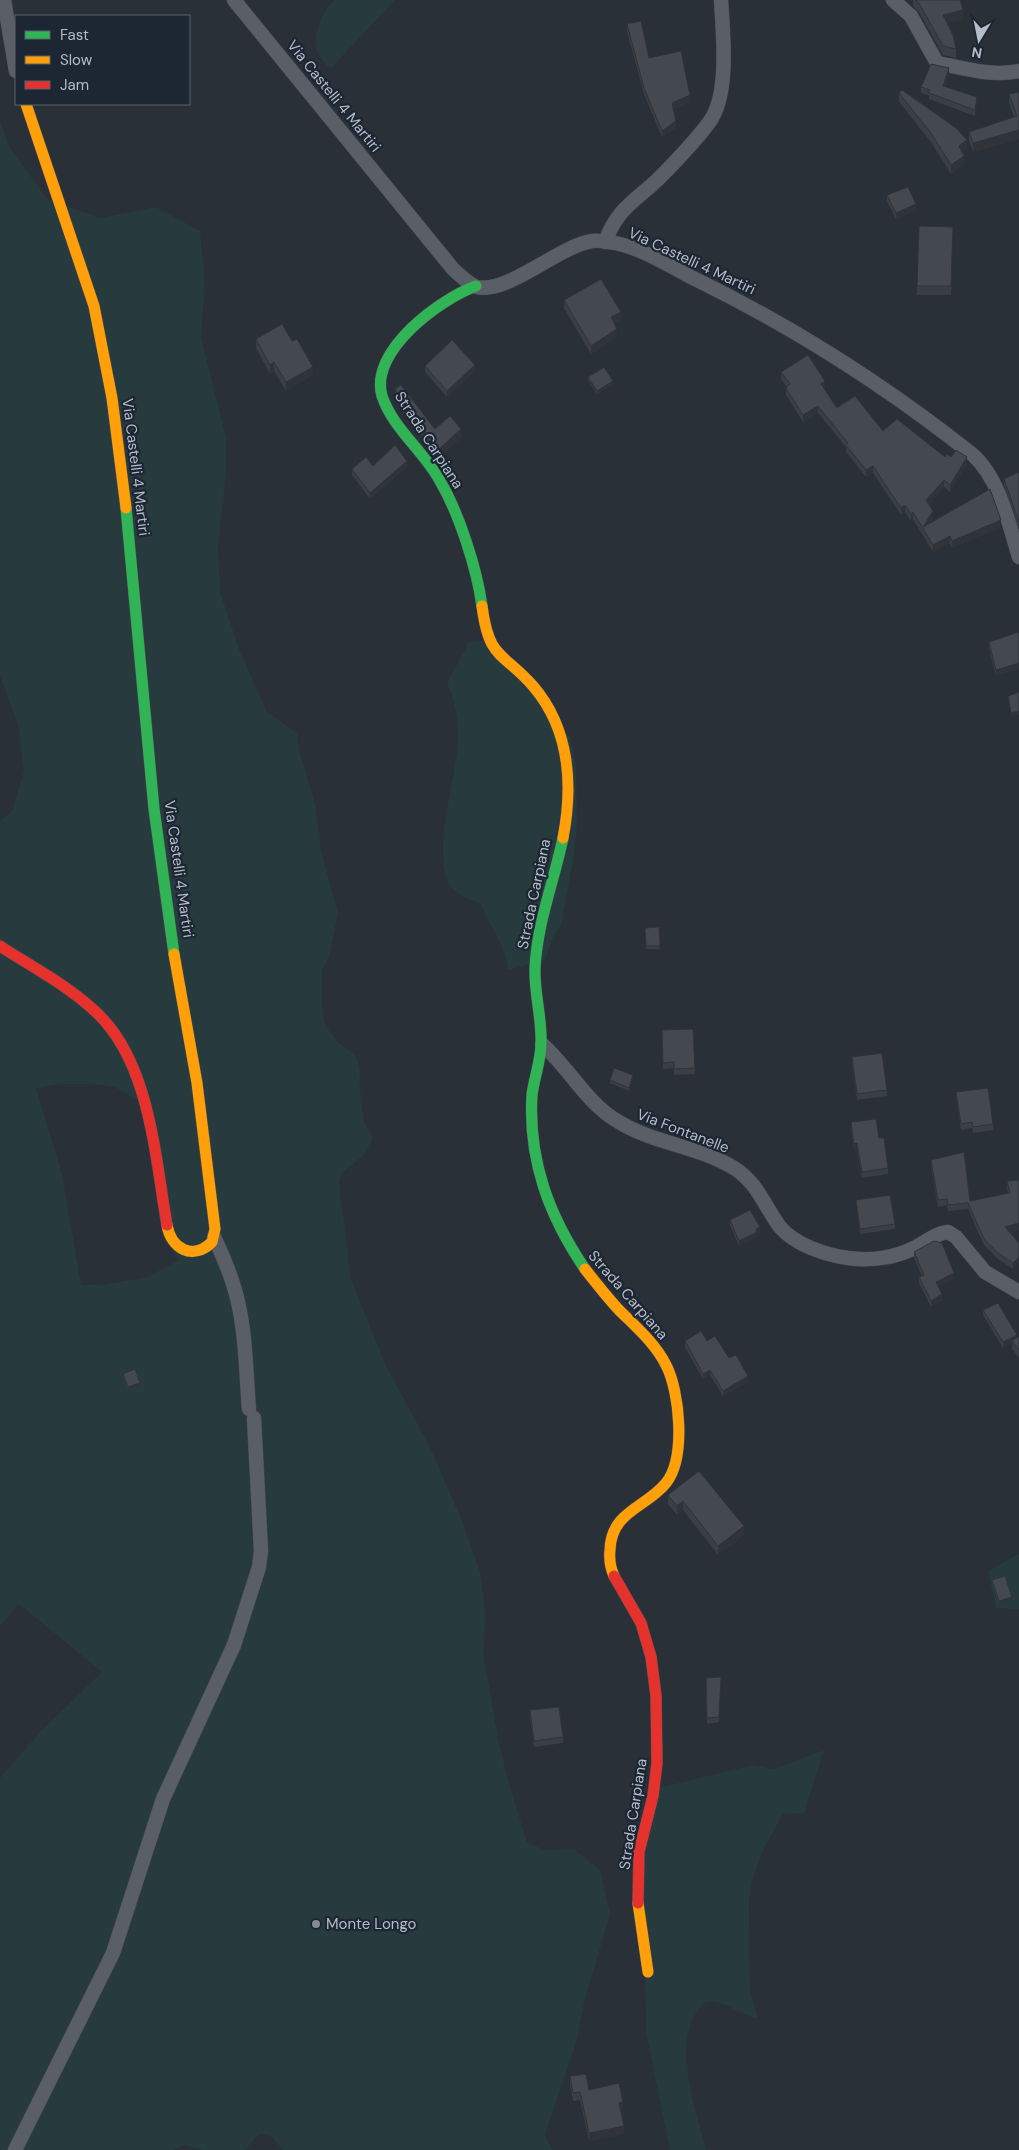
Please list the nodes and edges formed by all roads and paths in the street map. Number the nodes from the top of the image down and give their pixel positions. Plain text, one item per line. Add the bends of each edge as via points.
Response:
1 (4, 0) edge
2 (234, 0) edge
3 (721, 0) edge
4 (893, 0) edge
5 (15, 65) edge
6 (1019, 71) edge
7 (26, 105) edge
8 (606, 242) junction
9 (476, 286) junction
10 (1019, 557) edge
11 (0, 946) edge
12 (542, 1044) junction
13 (214, 1237) junction
14 (1019, 1292) edge
15 (648, 1972) dead end
16 (15, 2150) edge

1 - 5 street
2 - 9 street, Via Castelli 4 Martiri via 453,268
3 - 8 street via 723,67 712,117 655,182 624,209 612,224
4 - 6 street via 911,16 937,62 990,73
7 - 13 street, Via Castelli 4 Martiri via 97,316 114,416 122,468 154,809 171,936 203,1125
8 - 9 street, Via Castelli 4 Martiri via 594,241 565,251 505,282
8 - 10 street, Via Castelli 4 Martiri via 617,243 666,263 750,306 870,378 952,438 980,460 1006,516
9 - 12 street, Strada Carpiana via 462,291 418,323 389,357 380,382 384,401 391,413 428,462 449,498 478,586 490,644 542,696 558,725 563,743 570,777 569,808 535,965 538,1030
11 - 13 street via 106,1022 128,1057 138,1082 171,1238 181,1250 195,1252 208,1246
12 - 14 street, Via Fontanelle via 594,1103 618,1122 646,1136 706,1154 734,1168 762,1196 786,1233 803,1244 841,1257 877,1258 905,1253 948,1232 985,1272
12 - 15 street, Strada Carpiana via 534,1076 532,1116 534,1152 543,1190 576,1257 618,1309 650,1339 668,1369 676,1397 678,1451 671,1475 647,1500 620,1519 610,1540 614,1582 629,1598 638,1615 653,1666 656,1780 638,1860 638,1897
13 - 16 street via 239,1303 251,1414 261,1551 259,1566 234,1645 162,1799 114,1953

